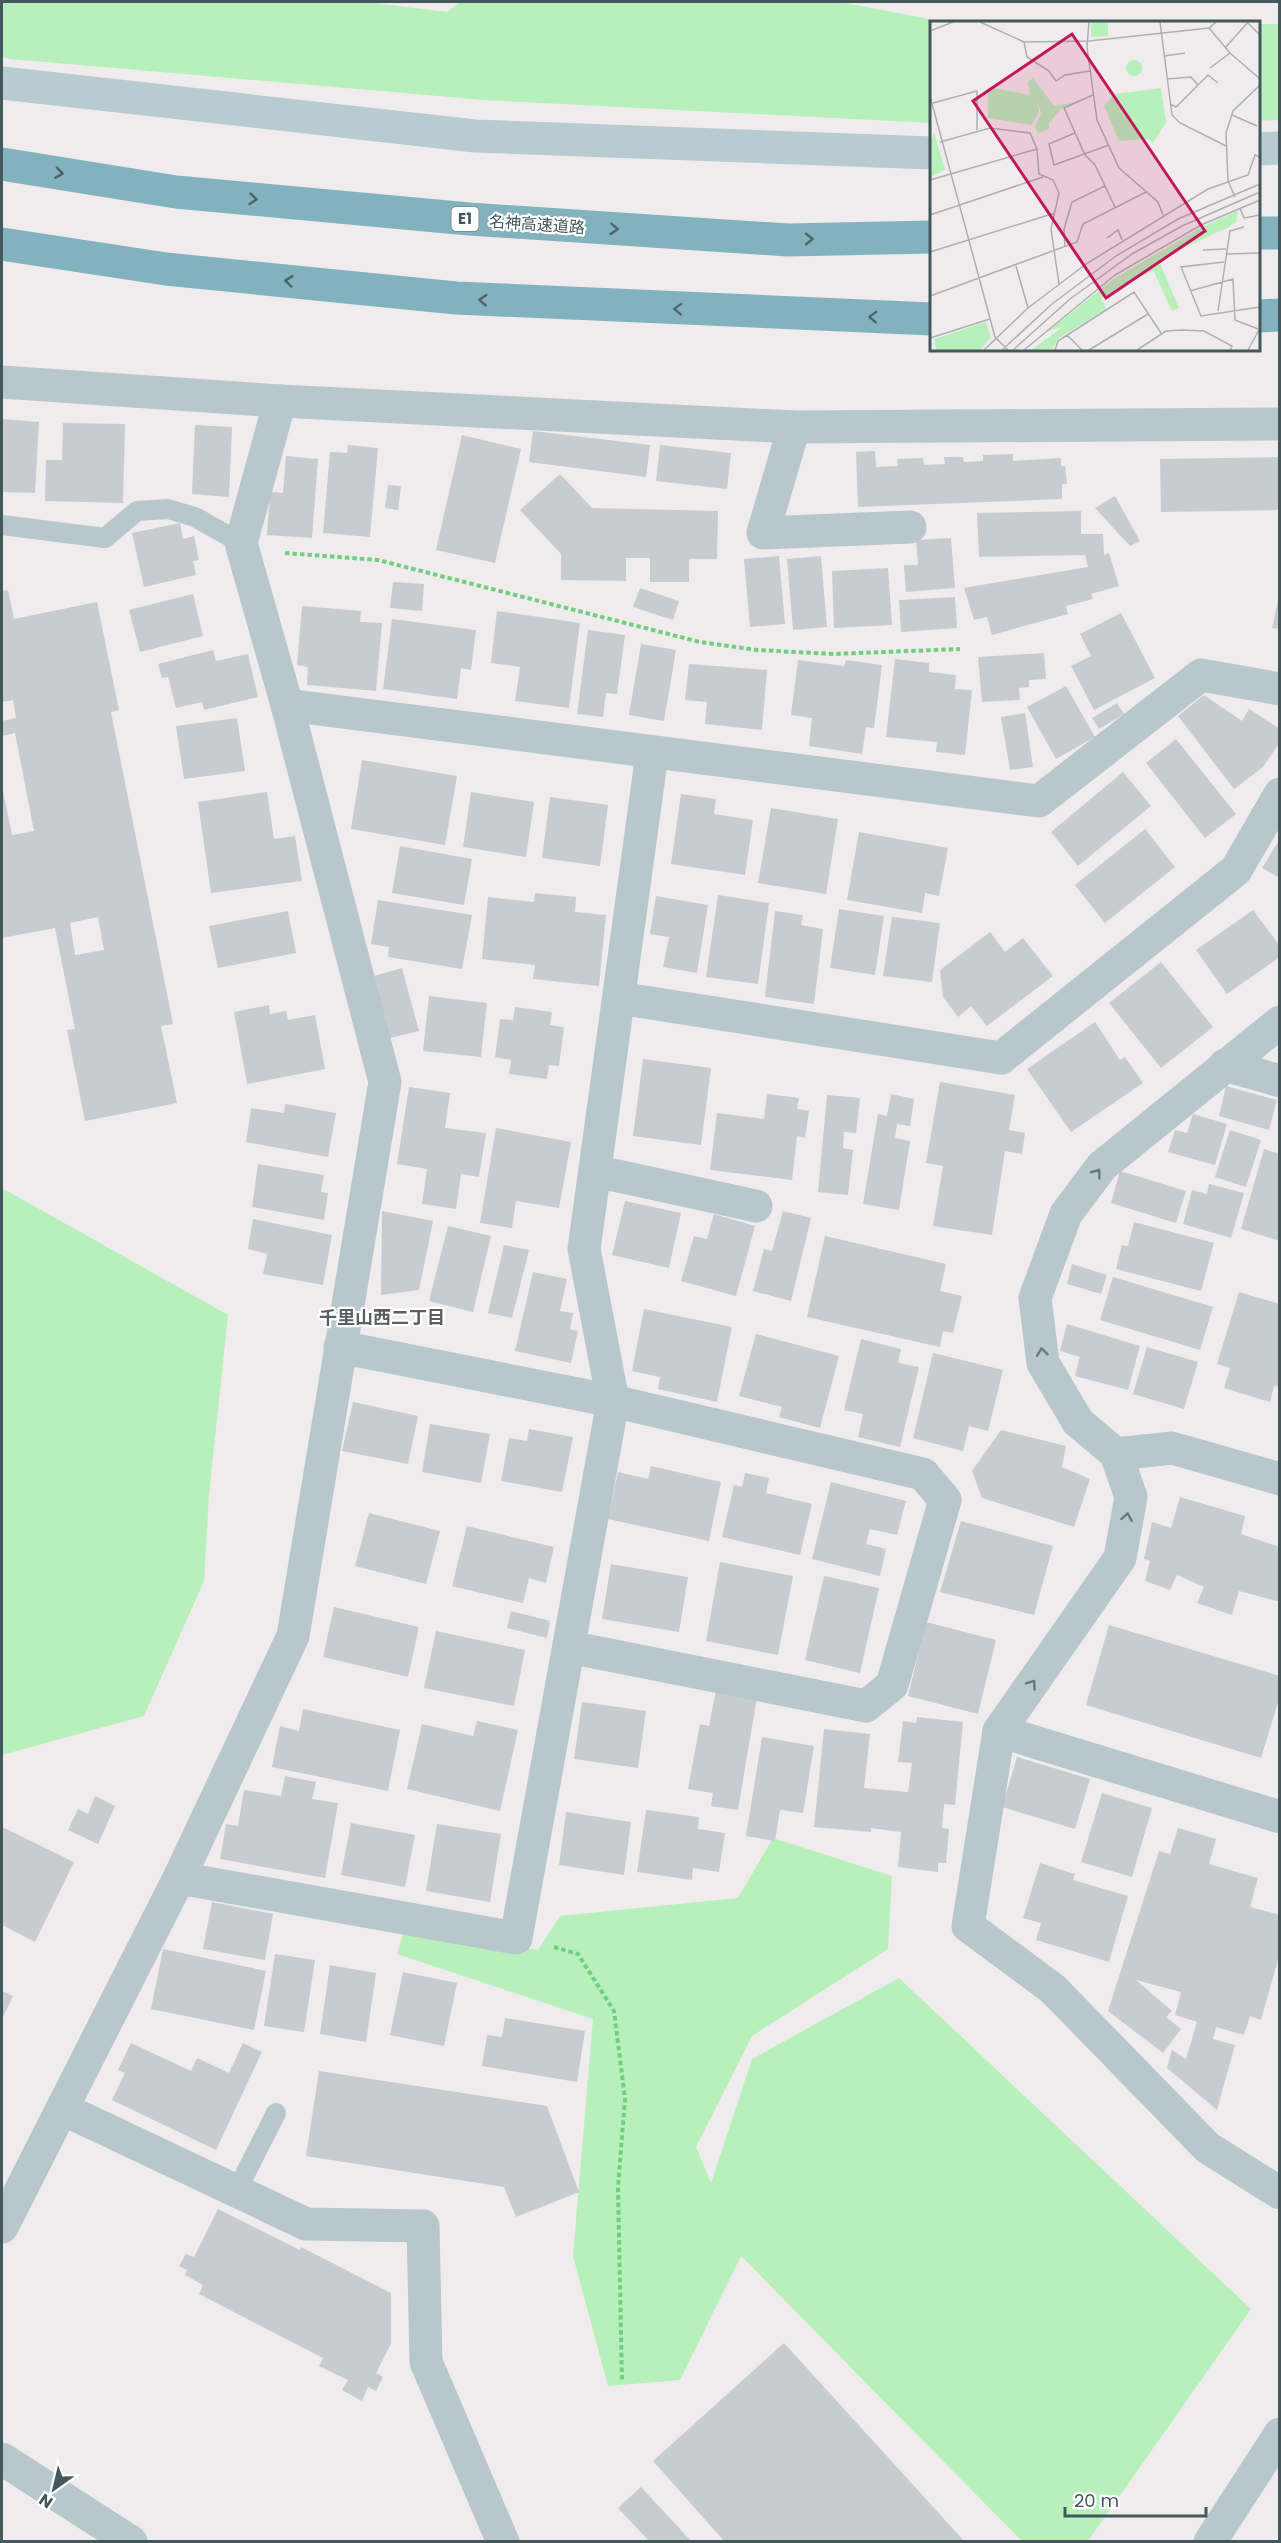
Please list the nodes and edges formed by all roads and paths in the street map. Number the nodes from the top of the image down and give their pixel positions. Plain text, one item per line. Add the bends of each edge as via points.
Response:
1 (2, 84) edge
2 (1280, 148) edge
3 (1260, 149) edge
4 (930, 153) edge
5 (2, 164) edge
6 (1260, 233) edge
7 (1280, 233) edge
8 (930, 237) edge
9 (2, 244) edge
10 (1280, 315) edge
11 (1260, 316) edge
12 (930, 319) edge
13 (2, 382) edge
14 (280, 401) junction
15 (1280, 424) edge
16 (794, 426) junction
17 (2, 525) edge
18 (910, 527) dead end
19 (241, 543) junction
20 (960, 649) dead end
21 (1280, 689) edge
22 (287, 705) junction
23 (652, 754) junction
24 (1280, 794) edge
25 (619, 998) junction
26 (1280, 1022) edge
27 (1225, 1065) junction
28 (1280, 1081) edge
29 (595, 1171) junction
30 (756, 1206) dead end
31 (340, 1347) junction
32 (613, 1401) junction
33 (1116, 1454) junction
34 (1280, 1479) edge
35 (569, 1647) junction
36 (999, 1731) junction
37 (1280, 1817) edge
38 (179, 1878) junction
39 (516, 1938) junction
40 (63, 2109) junction
41 (276, 2113) dead end
42 (236, 2192) junction
43 (1280, 2193) edge
44 (2, 2227) edge
45 (622, 2382) dead end
46 (1280, 2434) edge
47 (2, 2459) edge
48 (130, 2541) edge
49 (503, 2541) edge
50 (1210, 2541) edge

1 - 4 street via 475,136
2 - 3 street
5 -> 8 highway, 名神高速道路 / E1 via 176,192 469,219 788,240
6 - 7 highway
12 -> 9 highway via 456,298 166,269
10 - 11 highway
13 - 14 street
14 - 16 street
14 - 19 street
15 - 16 street
16 - 18 street via 764,533
17 - 19 lane via 105,538 137,511 168,509 195,517
19 - 20 path via 269,552 378,560 700,642 834,654
19 - 22 street
21 - 23 street via 1201,675 1039,801
22 - 23 street
22 - 31 street via 385,1082
23 - 25 street
24 - 25 street via 1236,870 1001,1058
25 - 29 street
26 - 27 street
27 - 28 street
33 -> 27 street via 1078,1422 1043,1363 1035,1298 1066,1214 1102,1166
29 - 30 street
29 - 32 street via 584,1249
31 - 32 street
31 - 38 street via 293,1636
32 - 35 street
32 - 35 street via 923,1474 945,1500 892,1685 866,1706
33 - 34 street via 1172,1448
36 -> 33 street via 1120,1558 1131,1497
35 - 39 street
36 - 37 street
36 - 43 street via 968,1926 1053,1989 1208,2148
38 - 39 street
38 - 40 street
39 - 45 path via 578,1954 614,2011 625,2099 618,2187
40 - 42 street
40 - 44 street
41 - 42 lane
42 - 49 street via 306,2224 423,2226 426,2362
46 - 50 street
47 - 48 street

